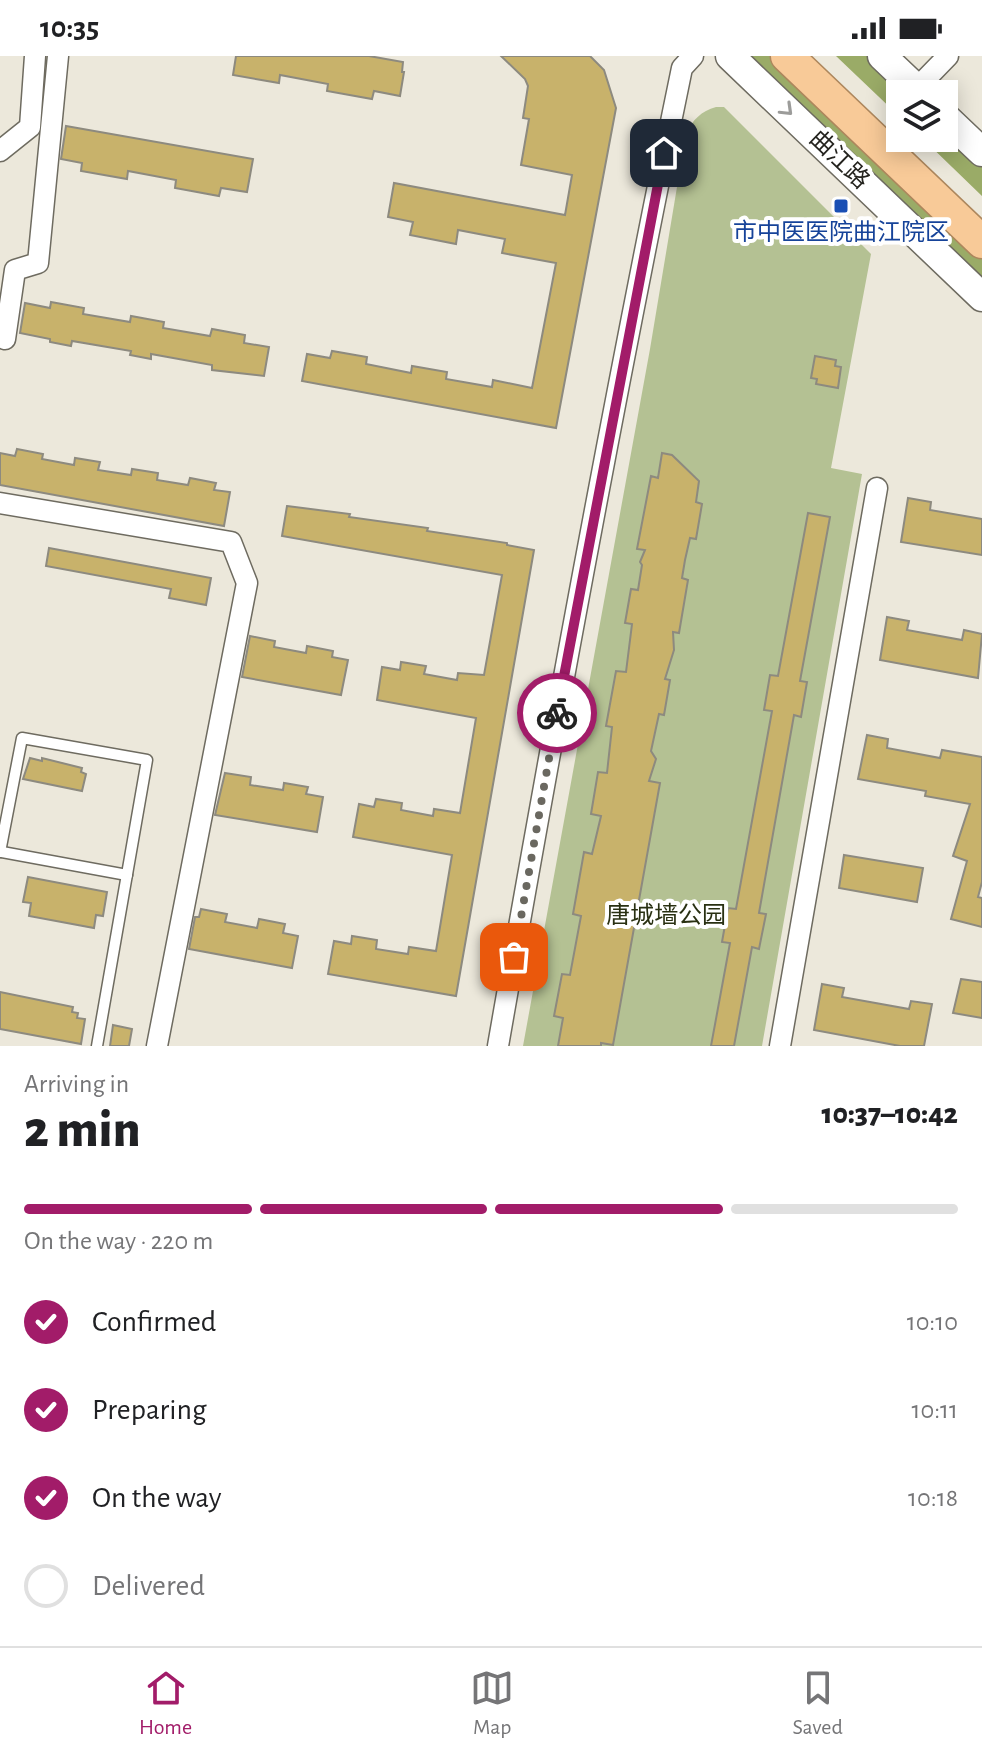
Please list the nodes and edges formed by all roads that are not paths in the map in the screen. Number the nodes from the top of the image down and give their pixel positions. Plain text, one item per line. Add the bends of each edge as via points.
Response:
1 (35, 56) edge
2 (58, 56) edge
3 (693, 56) edge
4 (730, 56) edge
5 (787, 56) edge
6 (817, 56) edge
7 (882, 56) edge
8 (948, 56) edge
9 (907, 80) edge
10 (928, 80) edge
11 (886, 122) edge
12 (958, 129) edge
13 (0, 151) edge
14 (918, 152) edge
15 (982, 152) edge
16 (982, 214) edge
17 (982, 242) edge
18 (982, 297) edge
19 (5, 339) dead end
20 (877, 488) dead end
21 (0, 503) edge
22 (0, 777) edge
23 (15, 779) junction
24 (1, 852) edge
25 (127, 875) junction
26 (97, 1046) edge
27 (157, 1046) edge
28 (498, 1046) edge
29 (780, 1046) edge

1 - 13 street via 30,127
2 - 19 street via 38,263 15,270
3 - 28 street via 682,68 653,209
4 -> 18 main road, 曲江路
5 - 17 highway, 曲江路
6 - 11 highway
7 - 9 main road
8 - 10 street
12 - 15 main road
14 - 16 highway
20 - 29 street
21 - 27 street via 231,542 247,583
22 - 23 lane
23 - 24 lane
23 - 25 lane via 22,738 147,760
24 - 25 lane
25 - 26 lane

